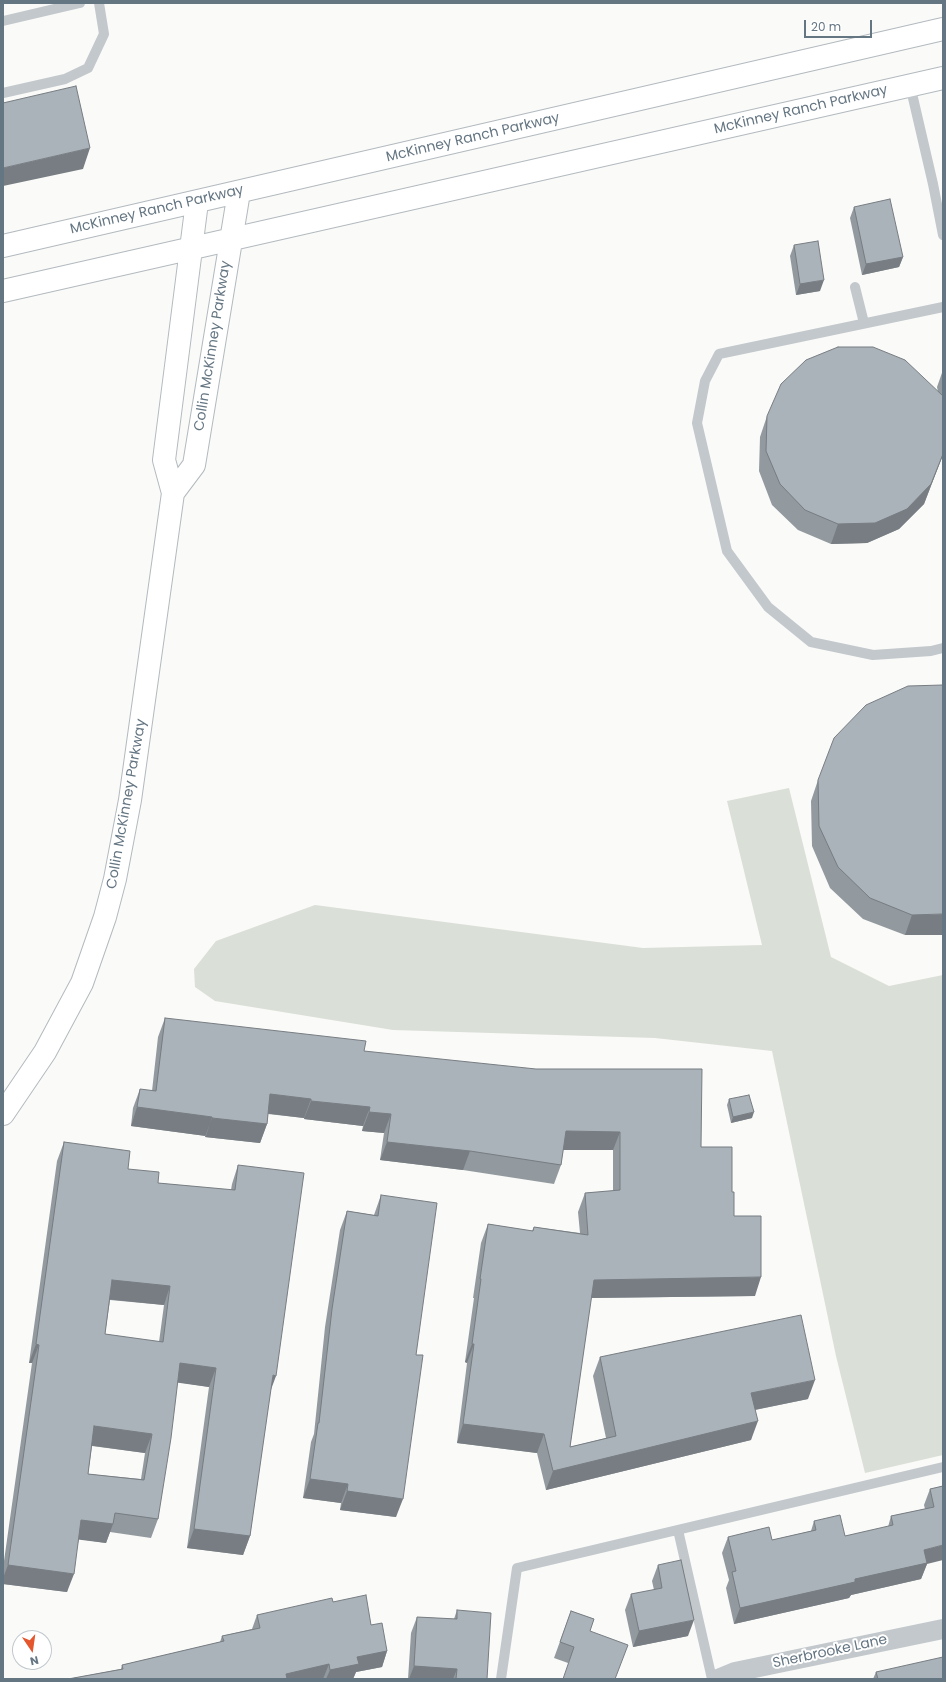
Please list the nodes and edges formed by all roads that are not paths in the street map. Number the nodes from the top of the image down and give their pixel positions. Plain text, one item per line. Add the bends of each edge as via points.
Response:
1 (80, 3) edge
2 (99, 3) edge
3 (3, 21) edge
4 (943, 29) edge
5 (943, 78) edge
6 (910, 85) junction
7 (3, 93) edge
8 (238, 192) junction
9 (197, 202) junction
10 (943, 235) edge
11 (230, 240) junction
12 (3, 246) edge
13 (191, 249) junction
14 (856, 287) dead end
15 (3, 291) edge
16 (943, 307) edge
17 (864, 323) junction
18 (173, 493) junction
19 (943, 648) edge
20 (3, 1114) edge
21 (943, 1468) edge
22 (678, 1530) junction
23 (943, 1628) edge
24 (501, 1679) edge
25 (712, 1679) edge
26 (718, 1679) edge

1 - 3 lane
2 - 7 lane via 104,34 88,68 65,79
4 - 8 main road, McKinney Ranch Parkway
5 - 6 main road, McKinney Ranch Parkway
6 - 10 lane
6 - 11 main road, McKinney Ranch Parkway
8 - 9 main road, McKinney Ranch Parkway
8 - 11 main road, Collin McKinney Parkway
9 - 12 main road, McKinney Ranch Parkway
9 - 13 main road, Collin McKinney Parkway
11 - 13 main road, McKinney Ranch Parkway
11 - 18 main road, Collin McKinney Parkway via 194,465
13 - 15 main road, McKinney Ranch Parkway
13 - 18 main road, Collin McKinney Parkway via 164,460
14 - 17 lane
16 - 17 lane
17 - 19 lane via 719,354 705,381 697,423 727,551 768,608 811,642 873,655
18 - 20 main road, Collin McKinney Parkway via 130,800 116,879 82,983 45,1052
21 - 22 lane
22 - 24 lane via 517,1568
22 - 25 lane
23 - 26 street, Sherbrooke Lane via 735,1672

